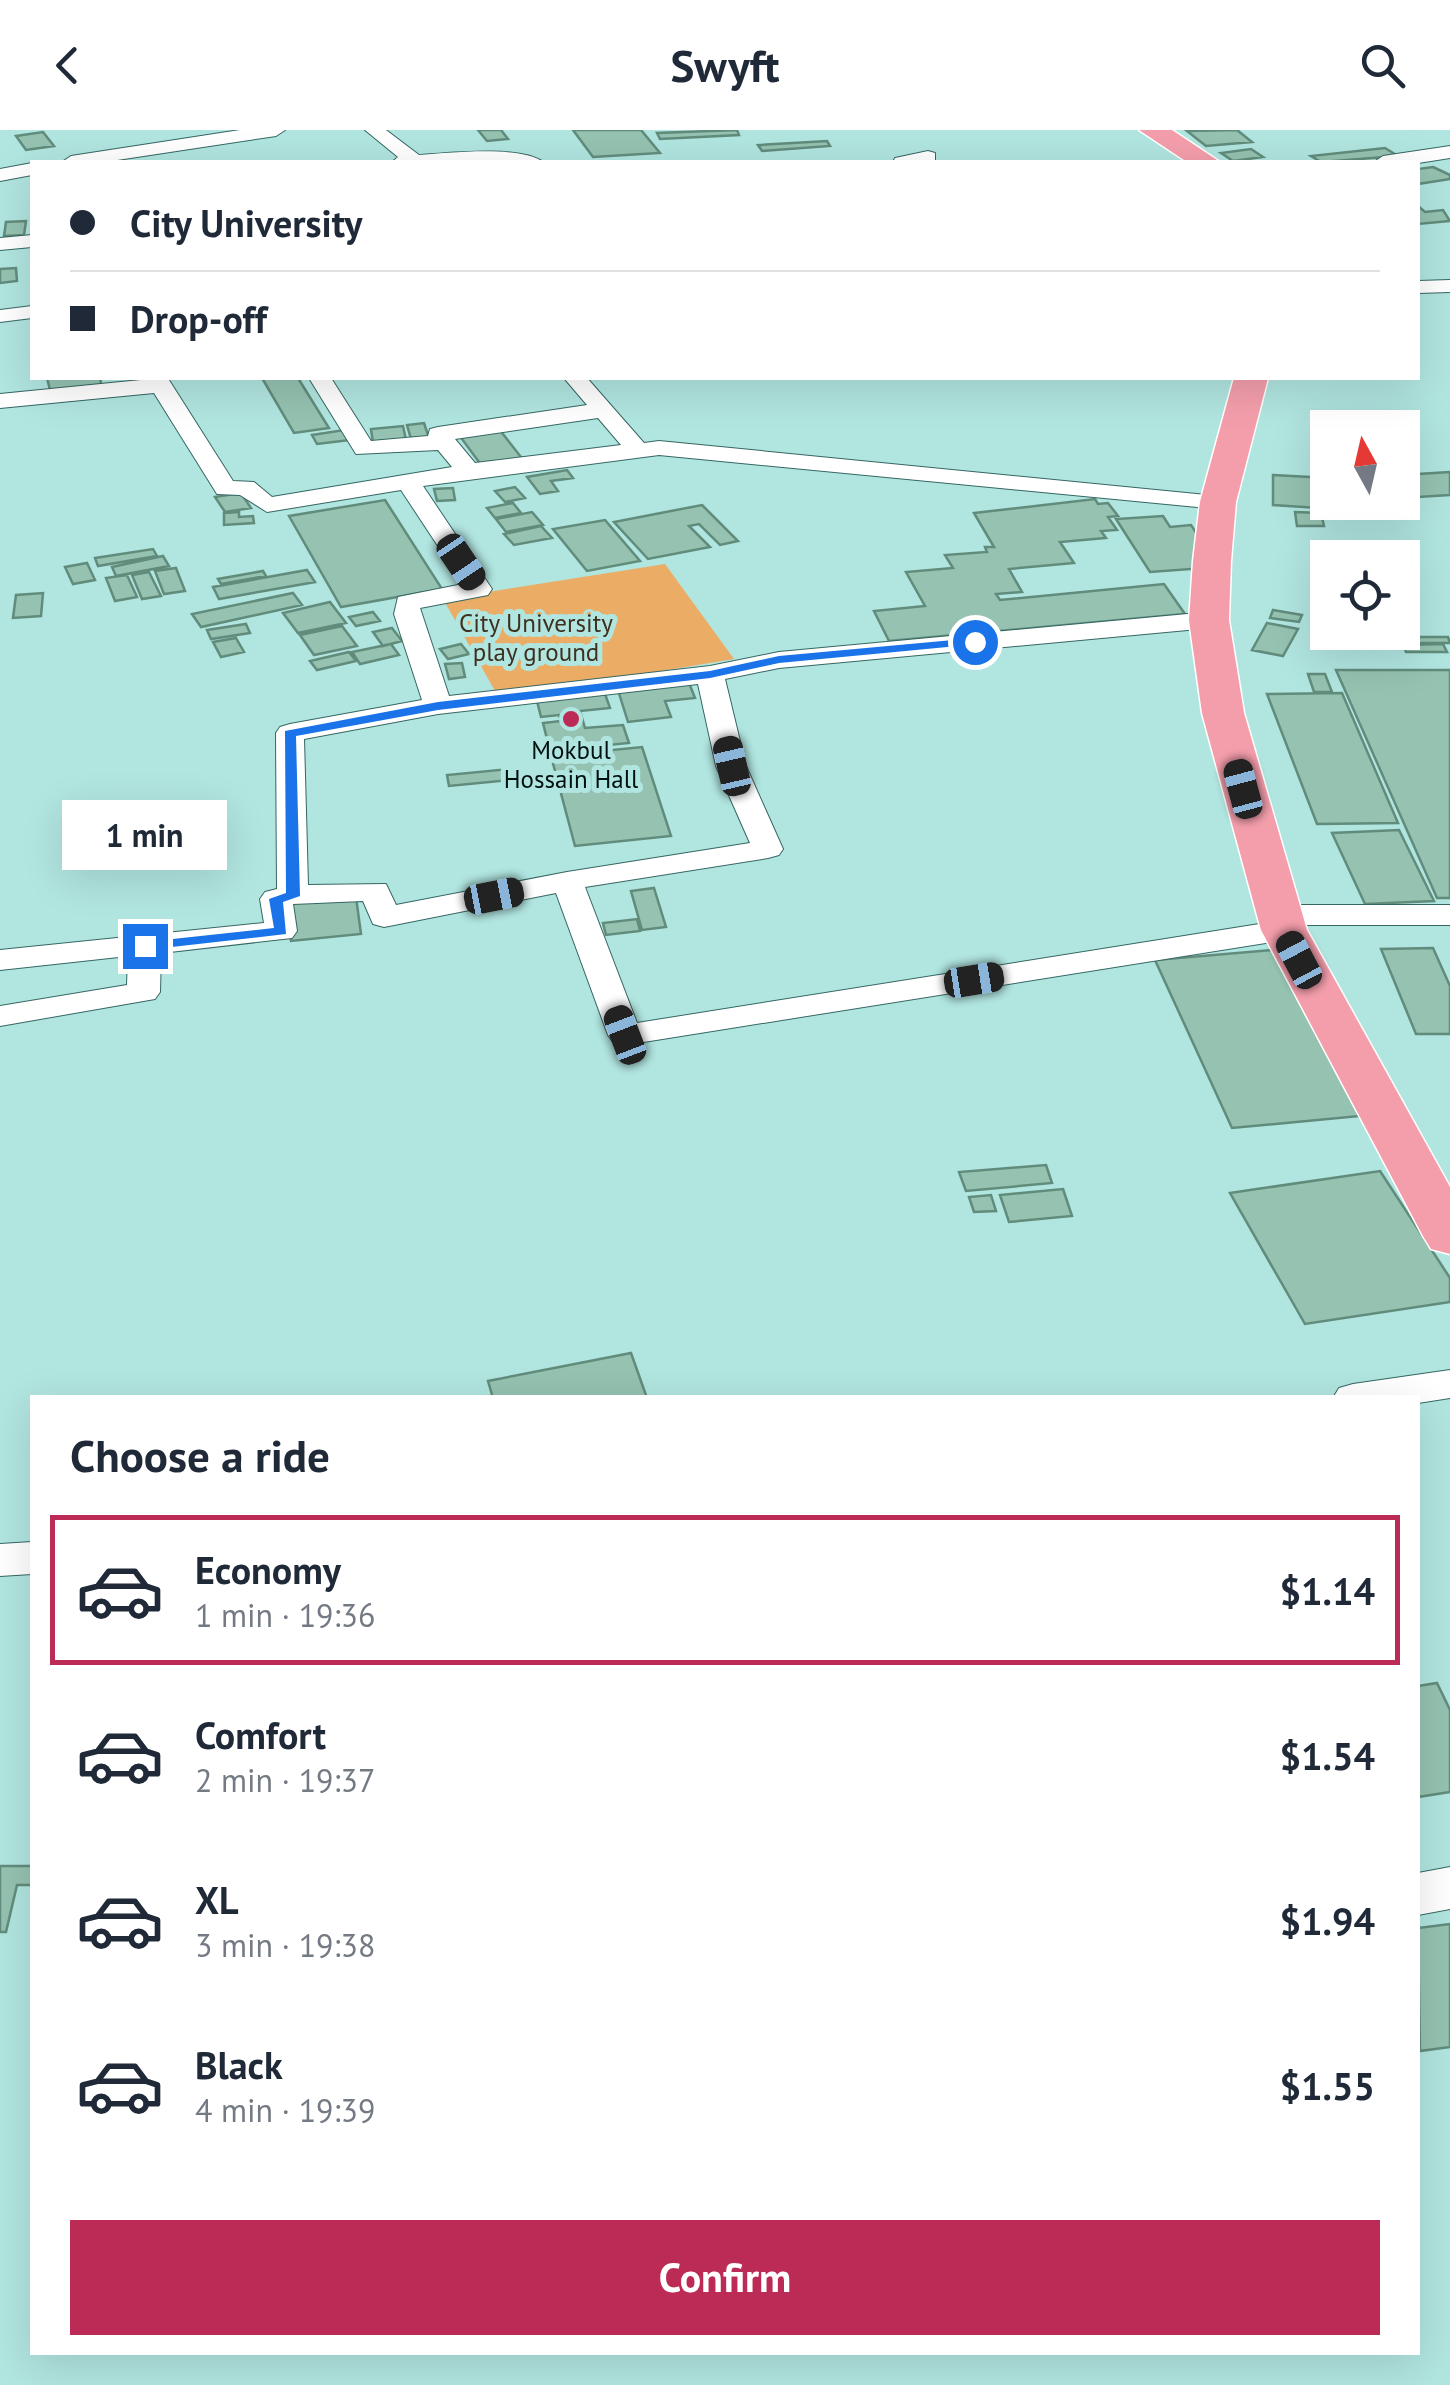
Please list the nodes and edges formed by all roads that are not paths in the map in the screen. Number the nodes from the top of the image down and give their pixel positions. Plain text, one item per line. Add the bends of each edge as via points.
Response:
1 (276, 130) edge
2 (374, 130) edge
3 (1153, 130) edge
4 (1450, 152) edge
5 (928, 157) dead end
6 (84, 160) edge
7 (412, 160) edge
8 (444, 160) edge
9 (503, 160) edge
10 (912, 160) edge
11 (1203, 160) edge
12 (1396, 160) edge
13 (30, 169) edge
14 (0, 176) edge
15 (30, 241) edge
16 (0, 246) edge
17 (30, 248) edge
18 (1450, 286) edge
19 (1420, 287) edge
20 (30, 312) edge
21 (0, 316) edge
22 (321, 380) edge
23 (578, 380) edge
24 (1250, 380) edge
25 (121, 383) edge
26 (0, 401) edge
27 (604, 410) junction
28 (443, 442) junction
29 (364, 449) junction
30 (638, 451) junction
31 (469, 472) junction
32 (408, 482) junction
33 (364, 491) junction
34 (1218, 502) junction
35 (1209, 620) junction
36 (710, 674) junction
37 (438, 706) junction
38 (568, 882) junction
39 (293, 896) junction
40 (1450, 915) edge
41 (1282, 923) junction
42 (145, 946) junction
43 (0, 960) edge
44 (0, 1016) edge
45 (1450, 1236) edge
46 (1450, 1384) edge
47 (1373, 1395) edge
48 (30, 1558) edge
49 (0, 1560) edge
50 (1450, 1888) edge
51 (1420, 1894) edge

1 - 6 street
2 - 7 street
3 - 11 highway
4 - 12 street
5 - 10 street
8 - 9 street
13 - 14 street
15 - 16 street
16 - 17 street
18 - 19 street
20 - 21 street
22 - 29 street
23 - 27 street
24 - 34 highway
25 - 26 street
25 - 33 street via 161,385 226,489 245,488 267,505
27 - 28 street via 438,434
27 - 30 street
28 - 29 street
28 - 31 street
29 - 33 street via 343,461
30 - 31 street
30 - 34 street
31 - 32 street
32 - 33 street
32 - 37 street via 478,589 407,603
34 - 35 highway
35 - 36 street via 779,660
35 - 41 highway via 1223,713
36 - 37 street
36 - 38 street via 732,766 768,849
37 - 39 street via 290,733
38 - 39 street via 384,917 376,891
38 - 41 street via 625,1035
39 - 42 street via 276,899 281,932
40 - 41 street
41 - 45 highway
42 - 43 street
42 - 44 street via 143,992
46 - 47 street
48 - 49 street
50 - 51 street

